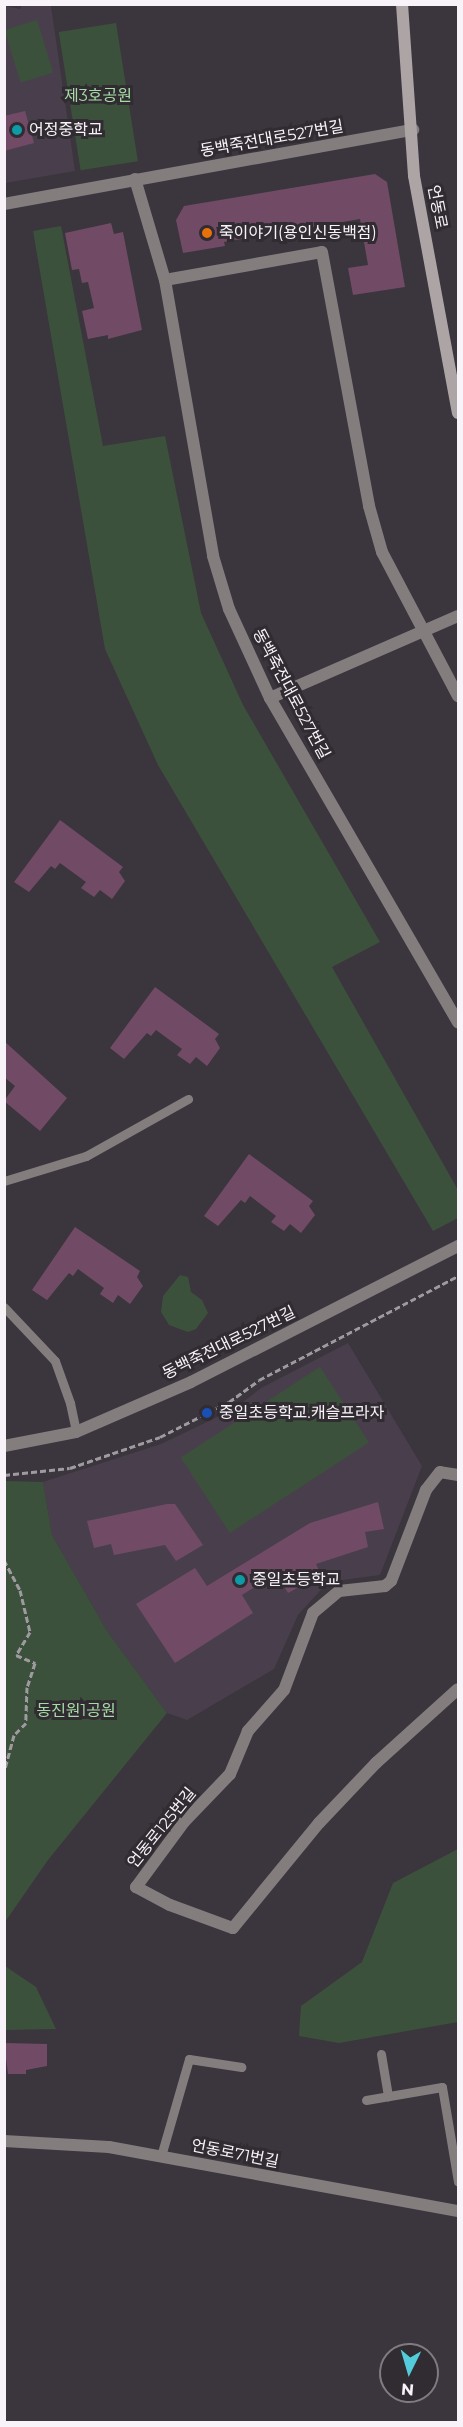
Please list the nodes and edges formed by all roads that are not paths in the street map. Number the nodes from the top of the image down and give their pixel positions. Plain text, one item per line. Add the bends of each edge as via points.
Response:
1 (402, 4) edge
2 (413, 130) junction
3 (135, 179) junction
4 (4, 204) edge
5 (165, 280) junction
6 (459, 412) edge
7 (459, 616) edge
8 (423, 633) junction
9 (459, 696) edge
10 (270, 698) junction
11 (459, 1022) edge
12 (188, 1099) dead end
13 (4, 1181) edge
14 (459, 1246) edge
15 (4, 1306) edge
16 (76, 1431) junction
17 (4, 1446) edge
18 (459, 1475) edge
19 (459, 1689) edge
20 (381, 2054) dead end
21 (241, 2067) dead end
22 (388, 2096) junction
23 (366, 2100) dead end
24 (4, 2141) edge
25 (161, 2156) junction
26 (459, 2182) edge
27 (459, 2211) edge

1 - 2 main road, 언동로
2 - 3 street, 동백죽전대로527번길
2 - 6 main road, 언동로 via 414,176
3 - 4 street, 동백죽전대로527번길
3 - 5 street, 동백죽전대로527번길
5 - 8 street via 322,252 375,528 391,573
5 - 10 street, 동백죽전대로527번길 via 213,556 240,638
7 - 8 street
8 - 9 street
8 - 10 street
10 - 11 street, 동백죽전대로527번길
12 - 13 lane via 106,1147 47,1170
14 - 16 street, 동백죽전대로527번길 via 191,1382
15 - 16 lane via 55,1361
16 - 17 street, 동백죽전대로527번길
18 - 19 street, 언동로125번길 via 440,1472 426,1490 391,1581 385,1586 339,1591 313,1613 284,1690 248,1731 230,1774 189,1816 136,1887 170,1905 233,1928 319,1823 376,1763
20 - 22 lane
21 - 25 lane via 189,2059
22 - 23 lane
22 - 26 lane via 442,2087
24 - 25 street, 언동로71번길 via 60,2141
25 - 27 street, 언동로71번길

